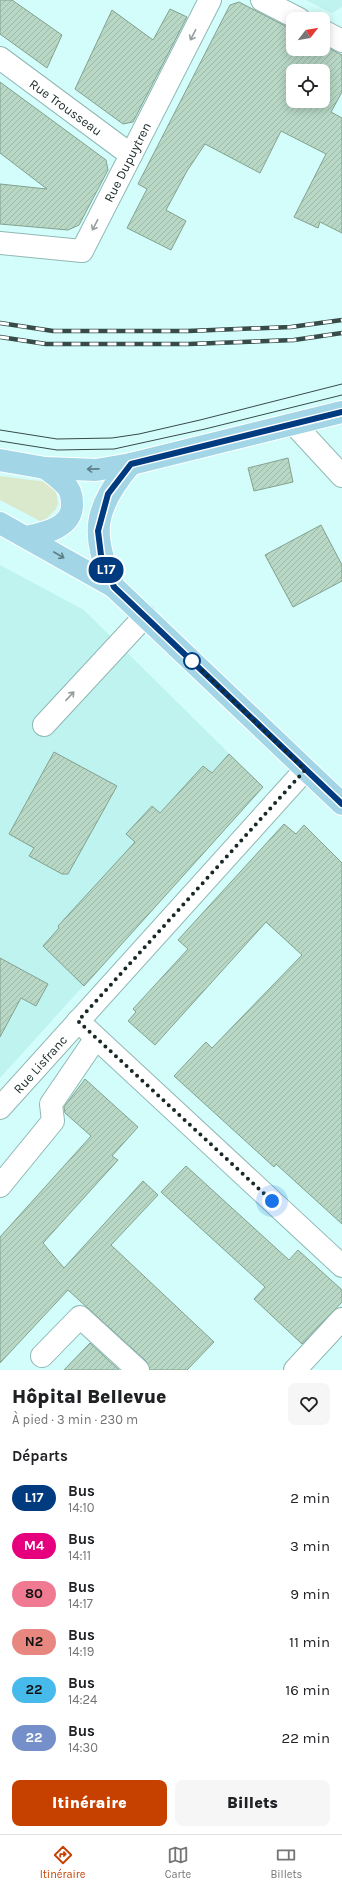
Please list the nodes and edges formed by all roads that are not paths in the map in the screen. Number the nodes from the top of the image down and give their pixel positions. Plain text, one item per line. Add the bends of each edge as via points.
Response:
1 (210, 0) edge
2 (262, 0) edge
3 (286, 12) edge
4 (0, 58) edge
5 (131, 155) junction
6 (0, 243) edge
7 (342, 412) edge
8 (294, 424) junction
9 (0, 460) edge
10 (131, 464) junction
11 (45, 468) junction
12 (342, 476) edge
13 (0, 522) edge
14 (27, 537) junction
15 (114, 587) junction
16 (145, 616) junction
17 (44, 725) dead end
18 (305, 770) junction
19 (342, 804) edge
20 (78, 1021) junction
21 (96, 1038) junction
22 (0, 1108) edge
23 (0, 1186) edge
24 (342, 1266) edge
25 (342, 1319) edge
26 (42, 1356) dead end
27 (138, 1370) edge
28 (295, 1370) edge

1 -> 5 street, Rue Dupuytren
2 - 3 street
4 - 5 street, Rue Trousseau
5 -> 6 street, Rue Dupuytren via 82,251
7 - 8 main road
8 - 10 main road
8 - 12 street
9 - 11 main road
10 -> 11 main road via 96,470
10 - 15 main road via 108,494 98,531 101,555
11 - 14 main road via 67,488 72,496 72,511 63,524 44,533
13 - 14 main road
14 -> 15 main road
15 - 16 main road
17 -> 16 street
16 - 18 main road
18 - 19 main road
18 - 20 street, Rue Lisfranc
20 - 21 street
20 - 22 street, Rue Lisfranc
21 - 23 street via 51,1104 52,1121
21 - 24 street
25 - 28 street
26 - 27 street via 80,1317

